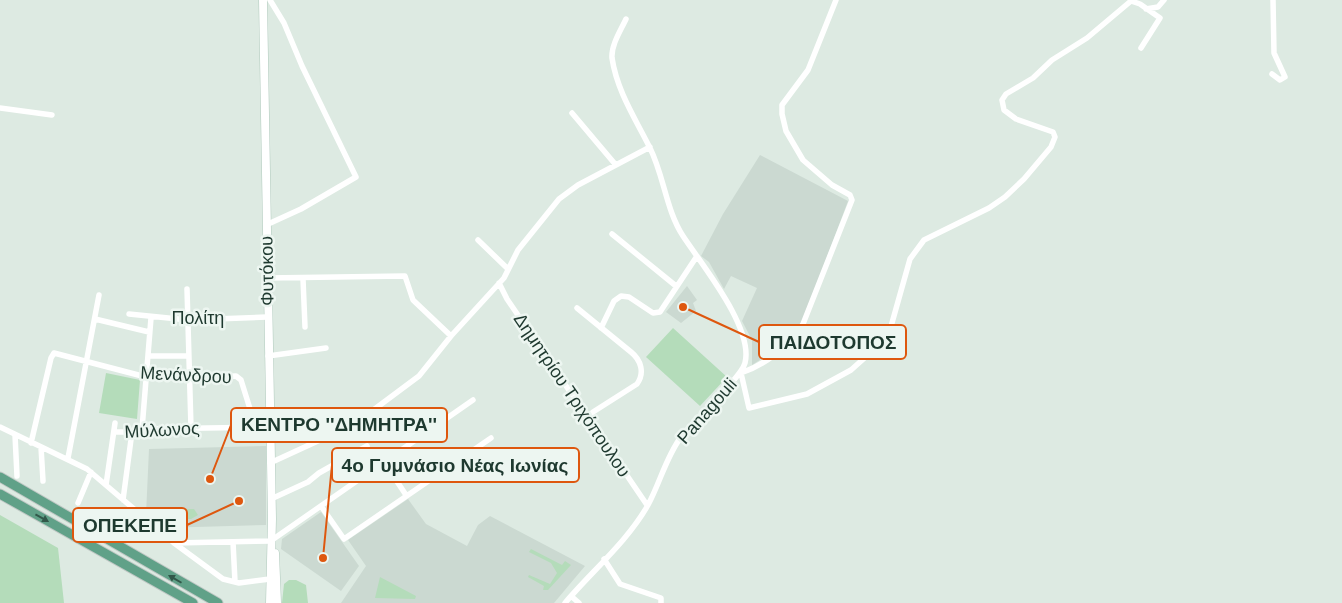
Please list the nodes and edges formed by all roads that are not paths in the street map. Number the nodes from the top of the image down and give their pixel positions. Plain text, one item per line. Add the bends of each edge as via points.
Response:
1 (263, 0) edge
2 (270, 0) edge
3 (836, 0) edge
4 (1164, 0) edge
5 (1273, 0) edge
6 (1146, 9) junction
7 (626, 19) dead end
8 (1141, 48) dead end
9 (1272, 74) dead end
10 (0, 108) edge
11 (572, 113) dead end
12 (52, 116) dead end
13 (650, 147) junction
14 (615, 164) junction
15 (266, 225) junction
16 (612, 234) dead end
17 (478, 240) dead end
18 (697, 256) junction
19 (508, 269) junction
20 (267, 278) junction
21 (303, 279) junction
22 (499, 283) junction
23 (676, 286) junction
24 (187, 290) dead end
25 (99, 294) dead end
26 (577, 308) dead end
27 (129, 314) dead end
28 (267, 317) junction
29 (151, 318) junction
30 (95, 319) junction
31 (188, 320) junction
32 (305, 327) dead end
33 (601, 328) junction
34 (149, 332) junction
35 (451, 336) junction
36 (326, 348) dead end
37 (148, 356) junction
38 (188, 356) junction
39 (268, 356) junction
40 (86, 361) junction
41 (741, 373) junction
42 (146, 377) junction
43 (189, 378) junction
44 (473, 400) dead end
45 (588, 418) junction
46 (115, 423) dead end
47 (0, 427) edge
48 (270, 427) junction
49 (191, 428) junction
50 (256, 428) junction
51 (142, 429) junction
52 (114, 432) junction
53 (132, 432) junction
54 (14, 435) junction
55 (491, 438) dead end
56 (31, 443) junction
57 (367, 446) dead end
58 (41, 447) junction
59 (68, 458) junction
60 (384, 462) junction
61 (270, 463) junction
62 (91, 472) junction
63 (17, 476) dead end
64 (0, 477) edge
65 (43, 481) dead end
66 (106, 485) junction
67 (0, 494) edge
68 (406, 495) junction
69 (271, 499) junction
70 (123, 500) junction
71 (78, 503) dead end
72 (648, 505) junction
73 (321, 506) junction
74 (272, 541) junction
75 (233, 542) junction
76 (174, 543) junction
77 (604, 559) junction
78 (270, 579) junction
79 (235, 582) junction
80 (571, 596) junction
81 (661, 601) edge
82 (193, 603) edge
83 (218, 603) edge
84 (270, 603) edge
85 (277, 603) edge
86 (565, 603) edge
87 (579, 603) edge

1 - 15 street, Φυτόκου
2 - 15 street via 284,23 356,177
3 - 41 street via 808,70 782,105 782,114 786,131 803,160 852,200 800,329 780,349 751,370
4 - 6 street via 1158,7
5 - 9 street via 1274,53 1285,77 1277,79
6 - 8 street via 1160,18
6 - 41 street via 1136,2 1129,2 1082,42 1058,55 1033,78 1003,97 1001,104 1004,110 1016,119 1053,132 1054,144 1024,180 995,204 924,240 910,259 890,330 852,370 807,394 749,408
7 - 13 street, Panagouli via 614,45 612,59 620,90
10 - 12 street
11 - 14 street
13 - 14 street
13 - 18 street, Panagouli via 677,225
14 - 19 street via 578,184 560,199 518,250
15 - 20 street, Φυτόκου
16 - 23 street
17 - 19 street
18 - 23 street
18 - 41 street, Panagouli via 744,336 746,356
19 - 22 street
20 - 21 street
20 - 28 street, Φυτόκου
21 - 32 street
21 - 35 street via 405,276 415,303
22 - 35 street
22 - 45 street, Δημητρίου Τριχόπουλου via 507,300
23 - 33 street via 658,313 627,296 618,297
24 - 31 street
25 - 30 street
26 - 33 street
27 - 29 street, Πολίτη
28 - 31 street, Πολίτη
28 - 39 street, Φυτόκου
29 - 31 street, Πολίτη
29 - 34 street
30 - 34 street, Πολίτη
30 - 40 street
31 - 38 street
33 - 45 street via 639,360 641,378
34 - 37 street
35 - 61 street via 426,370 395,396 320,440
36 - 39 street
37 - 38 street
37 - 42 street
38 - 43 street
39 - 48 street, Φυτόκου
40 - 42 street, Μενάνδρου
40 - 56 street, Μενάνδρου via 53,354
40 - 59 street
41 - 72 street, Panagouli via 679,439
42 - 43 street, Μενάνδρου
42 - 51 street
43 - 49 street
43 - 50 street, Μενάνδρου via 239,378
44 - 60 street
45 - 72 street, Δημητρίου Τριχόπουλου
46 - 52 street
47 - 54 street
48 - 50 street, Μύλωνος
48 - 61 street, Φυτόκου
49 - 50 street, Μύλωνος
49 - 51 street, Μύλωνος
51 - 53 street, Μύλωνος
52 - 53 street, Μύλωνος
52 - 66 street
53 - 70 street
54 - 56 street
54 - 63 street
55 - 68 street
56 - 58 street
57 - 69 street via 308,482
58 - 59 street
58 - 65 street
59 - 62 street
60 - 68 street
60 - 73 street
61 - 69 street, Φυτόκου
62 - 66 street
62 - 71 street
83 -> 64 main road
66 - 70 street
67 -> 82 main road
68 - 73 street via 344,538
69 - 74 street, Φυτόκου
70 - 76 street
72 - 77 street, Panagouli
73 - 74 street
74 - 75 street
74 - 78 street, Φυτόκου
74 - 85 street, Φυτόκου
75 - 76 street
75 - 79 street
76 - 79 street via 218,576
77 - 80 street, Panagouli
77 - 81 street via 620,584
78 - 79 street
78 - 84 street, Φυτόκου
80 - 86 street, Panagouli
80 - 87 street

